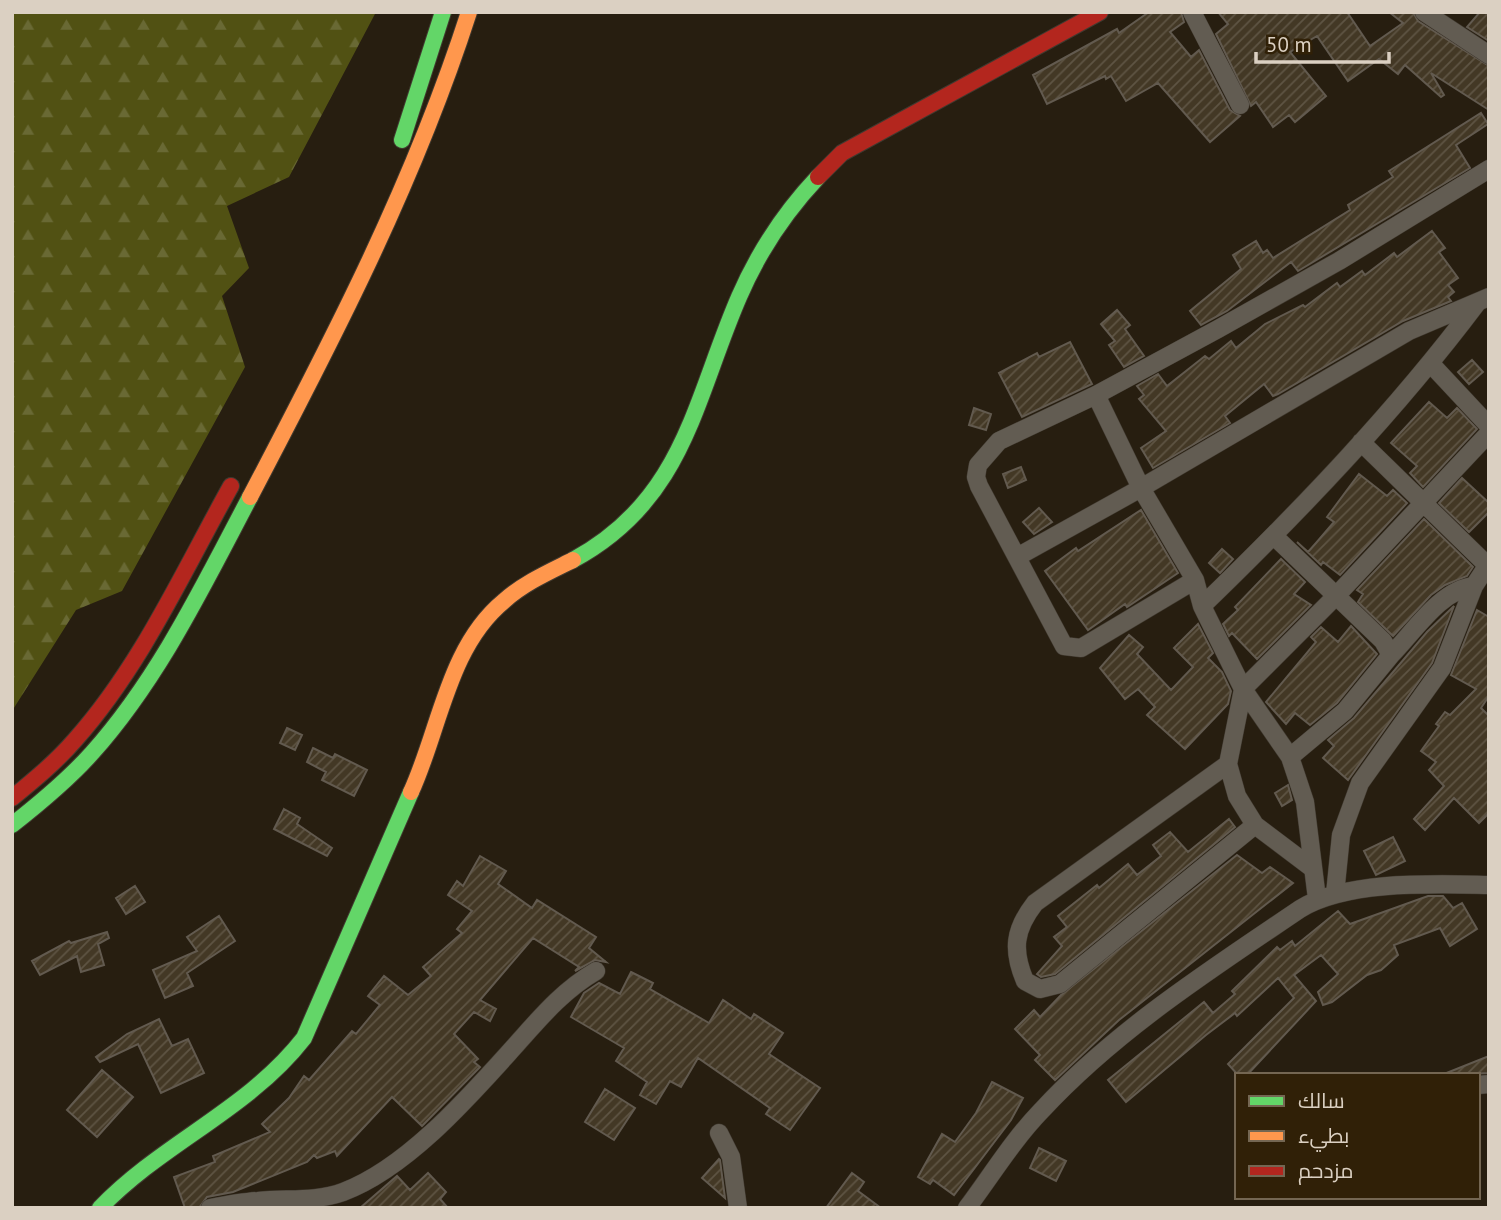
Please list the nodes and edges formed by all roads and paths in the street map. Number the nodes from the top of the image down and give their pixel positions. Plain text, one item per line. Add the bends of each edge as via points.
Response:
1 (443, 12) edge
2 (469, 12) edge
3 (1100, 12) edge
4 (1192, 12) edge
5 (1424, 12) edge
6 (1489, 55) edge
7 (1240, 106) dead end
8 (398, 150) dead end
9 (1489, 169) edge
10 (1483, 300) edge
11 (1431, 364) junction
12 (1096, 396) junction
13 (1489, 426) edge
14 (1489, 433) edge
15 (1360, 442) junction
16 (239, 470) dead end
17 (1141, 488) junction
18 (1424, 504) junction
19 (1274, 536) junction
20 (1017, 557) junction
21 (1488, 564) edge
22 (1195, 580) junction
23 (1475, 586) junction
24 (1336, 597) junction
25 (1202, 606) junction
26 (1391, 655) junction
27 (1243, 689) junction
28 (1290, 758) junction
29 (1228, 764) junction
30 (12, 798) edge
31 (12, 825) edge
32 (1255, 825) junction
33 (1312, 867) junction
34 (1489, 885) edge
35 (1326, 896) junction
36 (596, 971) dead end
37 (719, 1133) dead end
38 (345, 1191) junction
39 (100, 1208) edge
40 (210, 1208) edge
41 (328, 1208) edge
42 (738, 1208) edge
43 (967, 1208) edge

1 - 8 main road
2 - 31 main road via 416,165 345,317 168,649 104,741 53,794
3 - 39 main road via 842,153 814,178 739,296 700,411 668,473 632,519 591,550 512,594 481,625 454,675 422,767 317,1012 288,1062 128,1179
4 - 7 street
5 - 6 street
9 - 12 street via 1339,261
10 - 11 street
10 - 17 street via 1409,331
11 - 13 street
11 - 15 street
12 - 17 street
12 - 20 street via 999,441 978,465 979,486
14 - 18 street
15 - 18 street
15 - 19 street
16 - 30 main road via 111,695 80,734
17 - 20 street
17 - 22 street
18 - 21 street
18 - 24 street
19 - 24 street
19 - 25 street
20 - 22 street via 1059,640 1074,650
21 - 23 street
22 - 25 street
23 - 26 street via 1462,588 1444,600
23 - 35 street via 1442,668 1360,783
24 - 26 street via 1383,641
24 - 27 street
25 - 27 street
26 - 28 street via 1345,711
27 - 28 street
27 - 29 street
28 - 33 street via 1305,802
29 - 32 street via 1237,796
29 - 32 street via 1035,903 1018,927 1018,957 1026,981 1040,989 1060,985
32 - 33 street
33 - 35 street
34 - 35 street via 1422,885
35 - 43 street via 1170,998 1097,1058 1040,1111
36 - 38 street via 554,1001 466,1100 390,1165
37 - 42 street via 731,1157
38 - 40 street via 317,1199 258,1200
38 - 41 street

